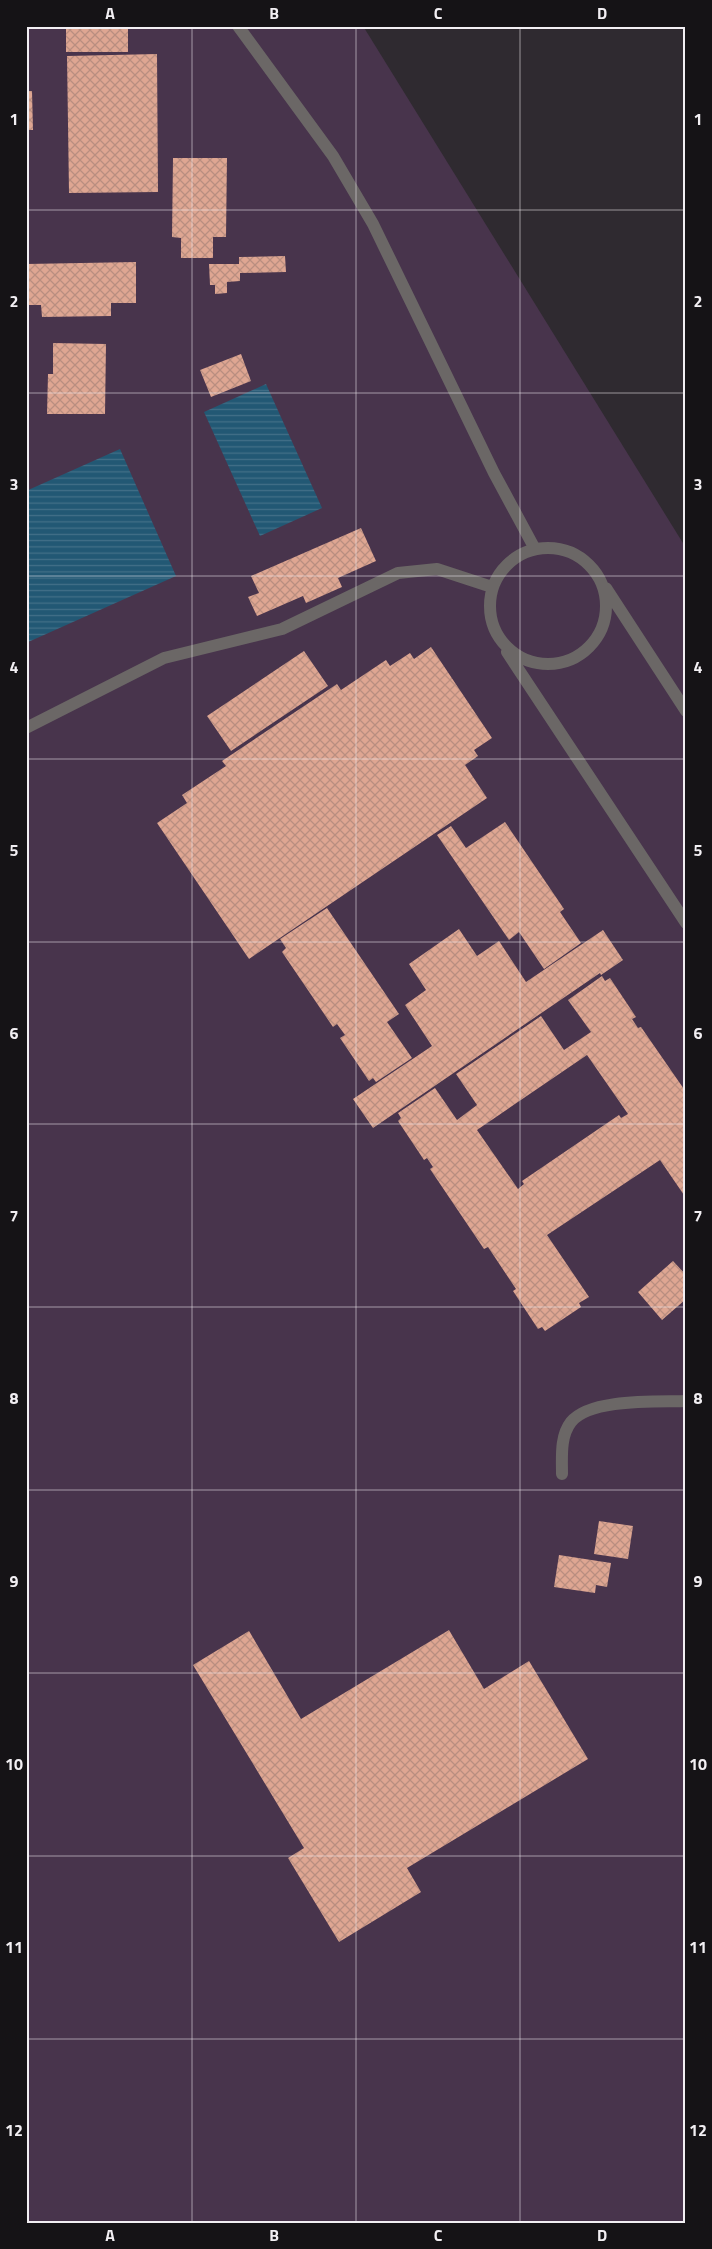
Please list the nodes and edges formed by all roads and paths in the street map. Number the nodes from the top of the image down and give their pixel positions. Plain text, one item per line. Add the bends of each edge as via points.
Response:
1 (238, 26) edge
2 (535, 549) junction
3 (602, 582) junction
4 (492, 587) junction
5 (500, 641) junction
6 (686, 711) edge
7 (26, 728) edge
8 (686, 923) edge
9 (686, 1402) edge
10 (562, 1474) dead end

1 - 2 lane via 333,156 373,224 494,474
2 - 3 lane via 555,548 574,554 590,565
2 - 4 lane via 516,557 502,570
3 - 5 lane via 606,601 605,621 584,654 566,662 530,663 513,654
3 - 6 lane
4 - 5 lane via 489,606 492,624
4 - 7 lane via 437,569 398,573 282,629 164,658
5 - 8 lane
9 - 10 lane via 630,1403 581,1413 566,1432 562,1447

